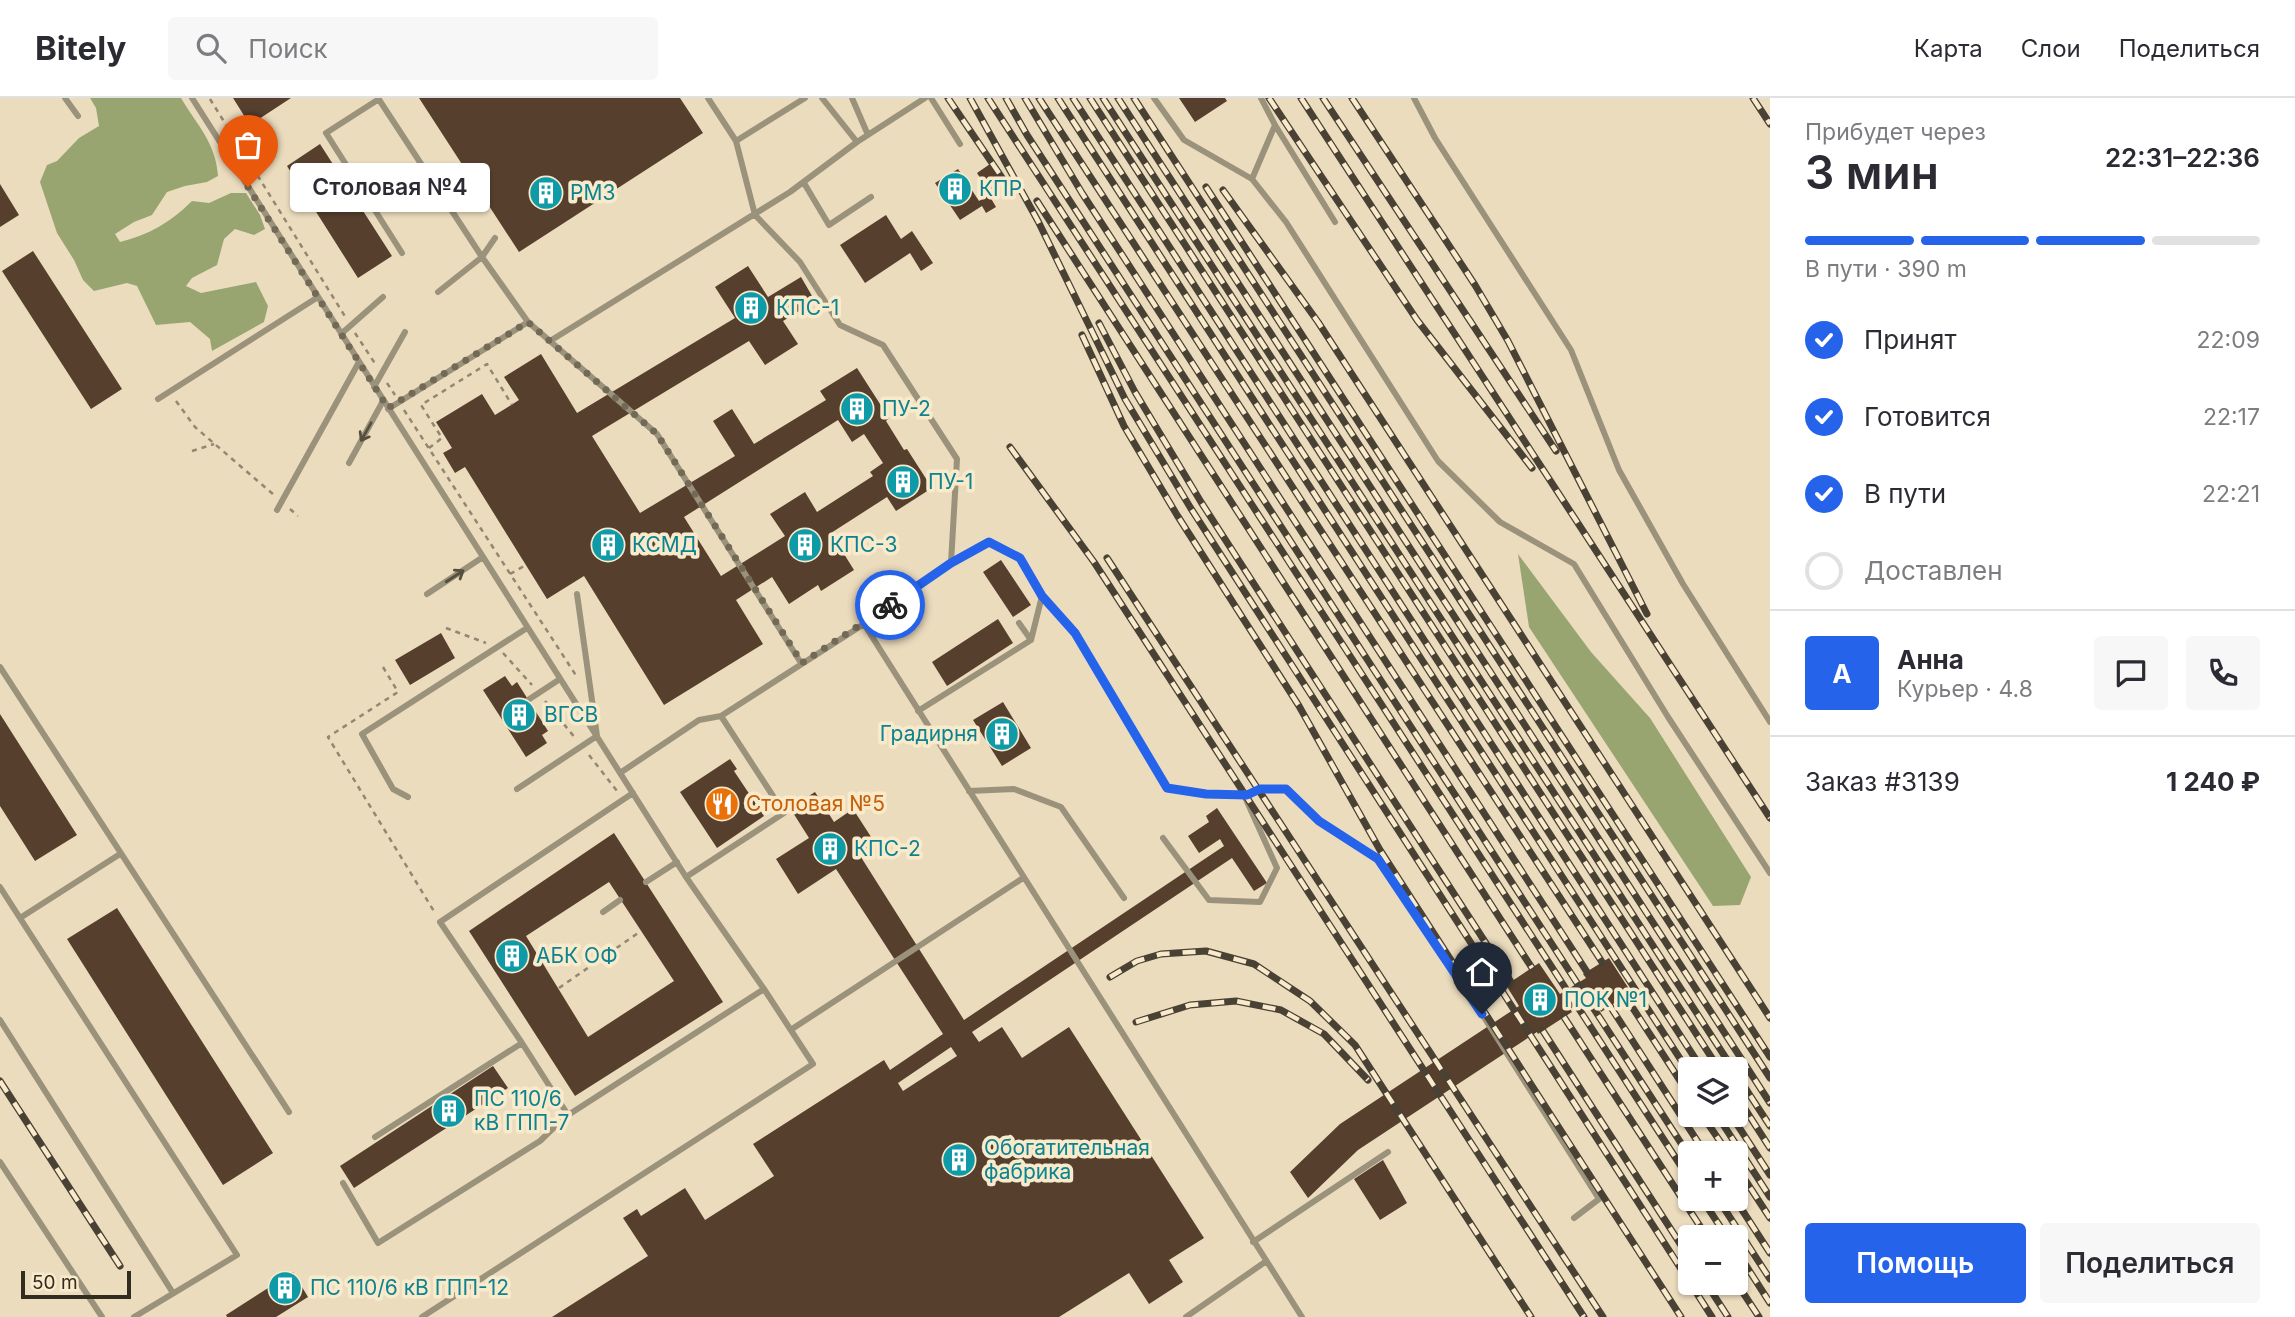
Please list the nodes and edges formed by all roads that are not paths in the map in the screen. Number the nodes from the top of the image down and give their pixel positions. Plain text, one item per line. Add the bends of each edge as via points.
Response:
1 (65, 98) edge
2 (192, 98) edge
3 (708, 98) edge
4 (805, 98) edge
5 (822, 98) edge
6 (852, 98) edge
7 (925, 98) edge
8 (931, 98) edge
9 (1154, 98) edge
10 (1261, 98) edge
11 (1414, 98) edge
12 (378, 99) edge
13 (78, 116) dead end
14 (1275, 125) junction
15 (867, 135) junction
16 (736, 141) junction
17 (858, 142) junction
18 (960, 144) dead end
19 (1252, 179) junction
20 (804, 183) junction
21 (872, 197) dead end
22 (755, 215) junction
23 (1335, 222) dead end
24 (495, 238) dead end
25 (402, 253) dead end
26 (482, 257) junction
27 (438, 292) dead end
28 (318, 297) junction
29 (383, 297) dead end
30 (528, 322) junction
31 (405, 332) dead end
32 (341, 334) junction
33 (550, 341) junction
34 (359, 362) junction
35 (374, 387) junction
36 (158, 399) dead end
37 (383, 401) junction
38 (388, 408) junction
39 (349, 463) dead end
40 (277, 510) dead end
41 (482, 557) junction
42 (951, 563) junction
43 (427, 594) dead end
44 (577, 594) dead end
45 (1042, 596) junction
46 (1019, 623) dead end
47 (864, 624) junction
48 (527, 628) junction
49 (1031, 640) junction
50 (802, 663) junction
51 (0, 667) edge
52 (560, 679) junction
53 (528, 700) dead end
54 (918, 711) junction
55 (720, 716) junction
56 (1770, 722) edge
57 (597, 736) junction
58 (620, 773) junction
59 (517, 789) dead end
60 (969, 792) junction
61 (633, 793) junction
62 (1244, 795) junction
63 (408, 796) dead end
64 (1163, 838) dead end
65 (120, 854) junction
66 (677, 862) junction
67 (1770, 873) edge
68 (686, 877) junction
69 (1023, 878) junction
70 (646, 882) dead end
71 (0, 887) edge
72 (1124, 898) dead end
73 (620, 900) dead end
74 (603, 912) dead end
75 (20, 918) junction
76 (764, 989) junction
77 (0, 1020) edge
78 (792, 1029) junction
79 (522, 1043) junction
80 (289, 1112) dead end
81 (568, 1115) junction
82 (375, 1137) dead end
83 (1388, 1152) dead end
84 (0, 1162) edge
85 (343, 1183) dead end
86 (1574, 1218) dead end
87 (1253, 1242) junction
88 (1265, 1262) junction
89 (173, 1293) junction
90 (102, 1317) edge
91 (134, 1317) edge
92 (422, 1317) edge
93 (1186, 1317) edge
94 (1302, 1317) edge

1 - 13 lane
2 - 28 lane
3 - 16 lane
4 - 16 lane
5 - 17 lane
6 - 15 lane
7 - 15 lane
8 - 18 lane
9 - 19 lane via 1184,140
10 - 14 lane
11 - 56 lane via 1571,351 1619,470 1683,584
12 - 25 lane via 326,133
12 - 26 lane
14 - 19 lane
14 - 23 lane
15 - 17 lane
16 - 22 lane
17 - 20 lane
19 - 67 lane via 1286,222 1438,461 1500,522 1574,564
20 - 21 lane via 829,225
20 - 22 lane
22 - 33 lane
22 - 42 lane via 800,262 840,325 883,345 957,459
24 - 26 lane
26 - 27 lane
26 - 30 lane
28 - 32 lane
28 - 36 lane
29 - 32 lane
30 - 33 lane
30 - 38 lane
31 - 35 lane
32 - 34 lane
33 - 50 lane via 657,434
34 - 35 lane
34 - 40 lane
35 - 37 lane
37 - 38 lane
37 -> 39 lane
38 - 41 lane
43 -> 41 lane
41 - 48 lane
42 - 45 lane via 989,542 1020,558
42 - 47 lane
44 - 57 lane
45 - 49 lane
45 - 62 lane via 1075,633 1167,788
46 - 49 lane
47 - 50 lane
47 - 54 lane
48 - 52 lane
48 - 63 lane via 362,734 393,789
49 - 54 lane
50 - 55 lane
51 - 65 lane
52 - 53 lane
52 - 57 lane
54 - 60 lane
55 - 58 lane via 699,720
55 - 68 lane via 784,813
57 - 58 lane
57 - 59 lane
58 - 61 lane
60 - 69 lane
60 - 72 lane via 1014,789 1062,807
61 - 66 lane
61 - 79 lane via 440,922
62 - 64 lane via 1277,868 1260,902 1209,900
62 - 86 lane via 1260,789 1286,789 1319,821 1378,859 1599,1199
65 - 75 lane
65 - 80 lane
66 - 68 lane
66 - 70 lane
68 - 76 lane
69 - 78 lane
69 - 87 lane
71 - 75 lane
73 - 74 lane
75 - 89 lane via 237,1255
76 - 78 lane
76 - 81 lane
77 - 89 lane
78 - 92 lane via 813,1064
79 - 81 lane
79 - 82 lane
81 - 85 lane via 540,1141 378,1243
83 - 87 lane
84 - 90 lane
87 - 88 lane
88 - 93 lane
88 - 94 lane
89 - 91 lane

